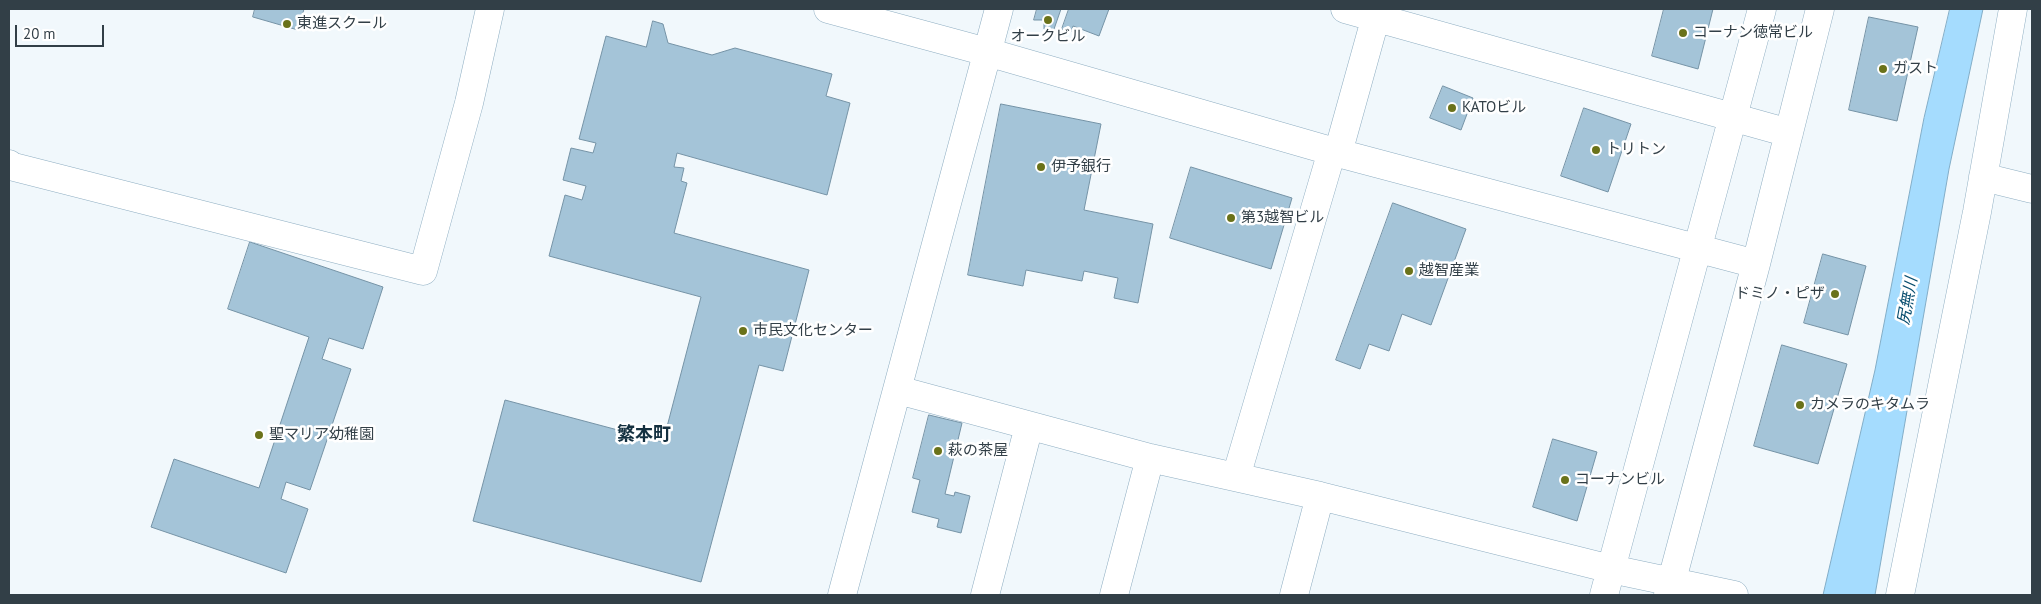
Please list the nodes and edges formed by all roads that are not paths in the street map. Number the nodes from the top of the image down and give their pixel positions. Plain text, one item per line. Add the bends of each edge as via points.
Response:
1 (490, 9) edge
2 (828, 9) edge
3 (1000, 9) edge
4 (1345, 9) edge
5 (1762, 9) edge
6 (1820, 9) edge
7 (2013, 9) edge
8 (1377, 12) edge
9 (987, 52) junction
10 (1733, 117) junction
11 (1789, 133) junction
12 (1335, 152) junction
13 (9, 164) edge
14 (1983, 177) junction
15 (2032, 189) edge
16 (1698, 247) junction
17 (1756, 264) junction
18 (898, 390) junction
19 (1029, 426) junction
20 (1150, 458) junction
21 (1236, 478) junction
22 (1320, 496) junction
23 (1611, 569) junction
24 (1670, 588) edge
25 (842, 595) edge
26 (985, 595) edge
27 (1114, 595) edge
28 (1294, 595) edge
29 (1604, 595) edge
30 (1734, 595) edge
31 (1900, 595) edge

1 - 13 street via 469,103 423,271
2 - 9 street
3 - 9 street
4 - 8 street
5 - 10 street
6 - 11 street
7 - 14 street
8 - 10 street
8 - 12 street
9 - 12 street
9 - 18 street
10 - 11 street
10 - 16 street
11 - 17 street
12 - 16 street
12 - 21 street
14 - 15 street
14 - 31 street
16 - 17 street
16 - 23 street
17 - 24 street
18 - 19 street
18 - 25 street
19 - 20 street
19 - 26 street
20 - 21 street
20 - 27 street
21 - 22 street
22 - 23 street
22 - 28 street
23 - 24 street
23 - 29 street
24 - 30 street

